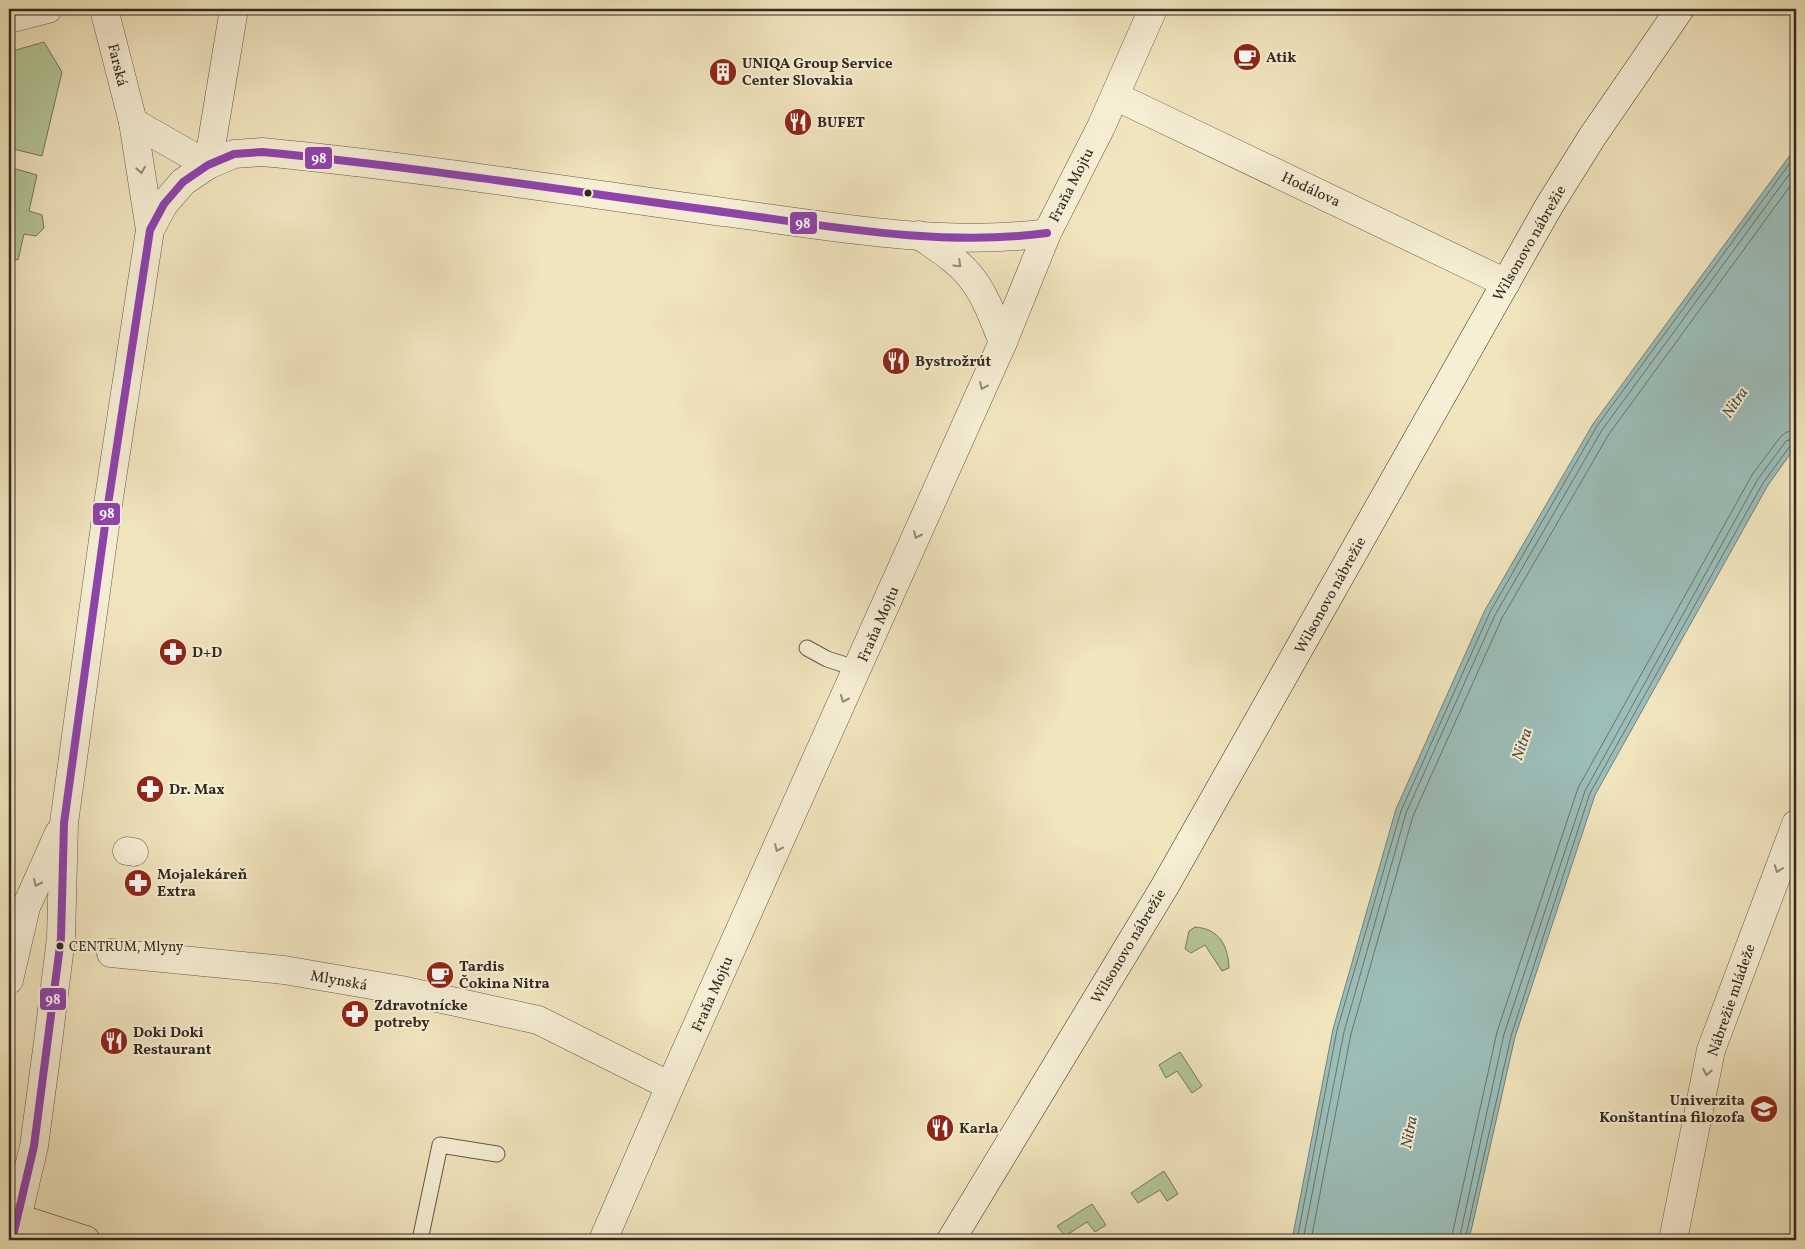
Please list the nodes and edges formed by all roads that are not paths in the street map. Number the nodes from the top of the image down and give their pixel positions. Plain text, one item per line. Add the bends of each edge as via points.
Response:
1 (48, 9) edge
2 (104, 9) edge
3 (234, 9) edge
4 (1153, 9) edge
5 (1680, 9) edge
6 (9, 19) edge
7 (1114, 96) junction
8 (133, 122) junction
9 (208, 165) junction
10 (150, 230) junction
11 (1048, 233) junction
12 (919, 235) junction
13 (1506, 283) junction
14 (1003, 342) junction
15 (807, 648) dead end
16 (858, 669) junction
17 (64, 823) junction
18 (1796, 824) edge
19 (111, 953) dead end
20 (9, 980) edge
21 (670, 1086) junction
22 (497, 1154) dead end
23 (984, 1185) junction
24 (13, 1225) edge
25 (86, 1240) edge
26 (420, 1240) edge
27 (603, 1240) edge
28 (951, 1240) edge
29 (958, 1240) edge
30 (1673, 1240) edge

1 - 6 street
2 - 8 street, Farská
3 - 9 street
4 - 7 street, Fraňa Mojtu
5 - 13 street, Wilsonovo nábrežie via 1592,137
7 - 11 street, Fraňa Mojtu
7 - 13 street, Hodálova
8 - 9 street
8 -> 10 street, Farská
9 - 10 street via 183,182 164,204
9 - 12 street via 234,154 262,152 304,156
10 - 17 street via 108,502
11 - 12 street via 1014,238
11 - 14 street, Fraňa Mojtu
12 -> 14 street via 972,278
13 - 23 street, Wilsonovo nábrežie via 1165,886
14 -> 16 street, Fraňa Mojtu
15 - 16 lane via 827,659
16 -> 21 street, Fraňa Mojtu
17 -> 20 street via 26,907
17 - 24 street via 60,947 34,1146
18 -> 30 street, Nábrežie mládeže via 1712,1050
19 - 21 street, Mlynská via 284,970 401,990 538,1020
21 - 27 street, Fraňa Mojtu
22 - 26 lane via 440,1145
23 - 28 street, Wilsonovo nábrežie
23 - 29 street, Wilsonovo nábrežie
24 - 25 main road

